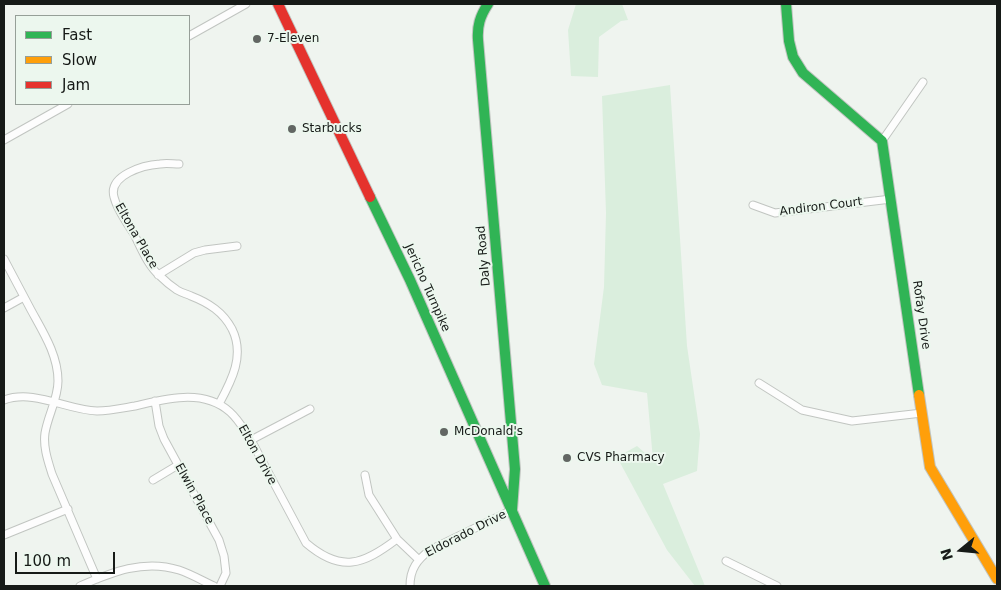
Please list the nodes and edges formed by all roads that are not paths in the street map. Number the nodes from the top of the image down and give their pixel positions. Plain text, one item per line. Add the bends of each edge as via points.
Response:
1 (246, 4) edge
2 (278, 4) edge
3 (488, 4) edge
4 (786, 4) edge
5 (190, 35) edge
6 (923, 82) dead end
7 (66, 105) edge
8 (4, 140) edge
9 (882, 141) junction
10 (179, 164) dead end
11 (891, 199) junction
12 (752, 205) dead end
13 (238, 246) dead end
14 (4, 259) edge
15 (158, 275) junction
16 (24, 297) junction
17 (4, 308) edge
18 (759, 383) dead end
19 (4, 400) edge
20 (155, 401) junction
21 (54, 402) junction
22 (219, 404) junction
23 (310, 409) dead end
24 (922, 413) junction
25 (251, 440) junction
26 (178, 465) junction
27 (366, 475) dead end
28 (153, 480) dead end
29 (68, 509) junction
30 (512, 510) junction
31 (4, 535) edge
32 (397, 539) junction
33 (418, 559) junction
34 (726, 561) dead end
35 (97, 579) junction
36 (997, 579) edge
37 (80, 586) edge
38 (214, 586) edge
39 (220, 586) edge
40 (410, 586) edge
41 (546, 586) edge
42 (777, 586) edge

1 - 5 street
2 - 30 street, Jericho Turnpike via 410,280
3 - 30 street, Daly Road via 477,25 478,47 514,447
4 - 9 street via 789,41 793,57 803,74
6 - 9 street
7 - 8 street
9 - 11 street, Rofay Drive
10 - 15 street, Eltona Place via 140,167 119,178 114,188 118,208
11 - 12 street, Andiron Court via 775,213
11 - 24 street, Rofay Drive
13 - 15 street via 194,253
14 - 16 street
15 - 22 street, Eltona Place via 178,291 214,307 226,318 233,331 238,358
16 - 17 street
16 - 21 street via 50,346 56,366 58,379
18 - 24 street via 802,410 852,421
19 - 21 street, Elton Drive via 35,398
20 - 21 street, Elton Drive via 98,411
20 - 22 street, Elton Drive via 184,397 202,398
20 - 26 street, Elwin Place via 159,426
21 - 29 street via 45,444 52,474
22 - 25 street, Elton Drive via 231,412
23 - 25 street
24 - 36 street, Rofay Drive via 930,467
25 - 32 street, Elton Drive via 301,535 317,552 331,560 359,561 371,557
26 - 28 street
26 - 39 street, Elwin Place via 219,540 226,573
27 - 32 street via 369,495
29 - 31 street
29 - 35 street
30 - 33 street, Eldorado Drive
30 - 41 street, Jericho Turnpike
32 - 33 street
33 - 40 street, Eldorado Drive
34 - 42 street
35 - 37 street
35 - 38 street via 119,570 159,567 178,570

